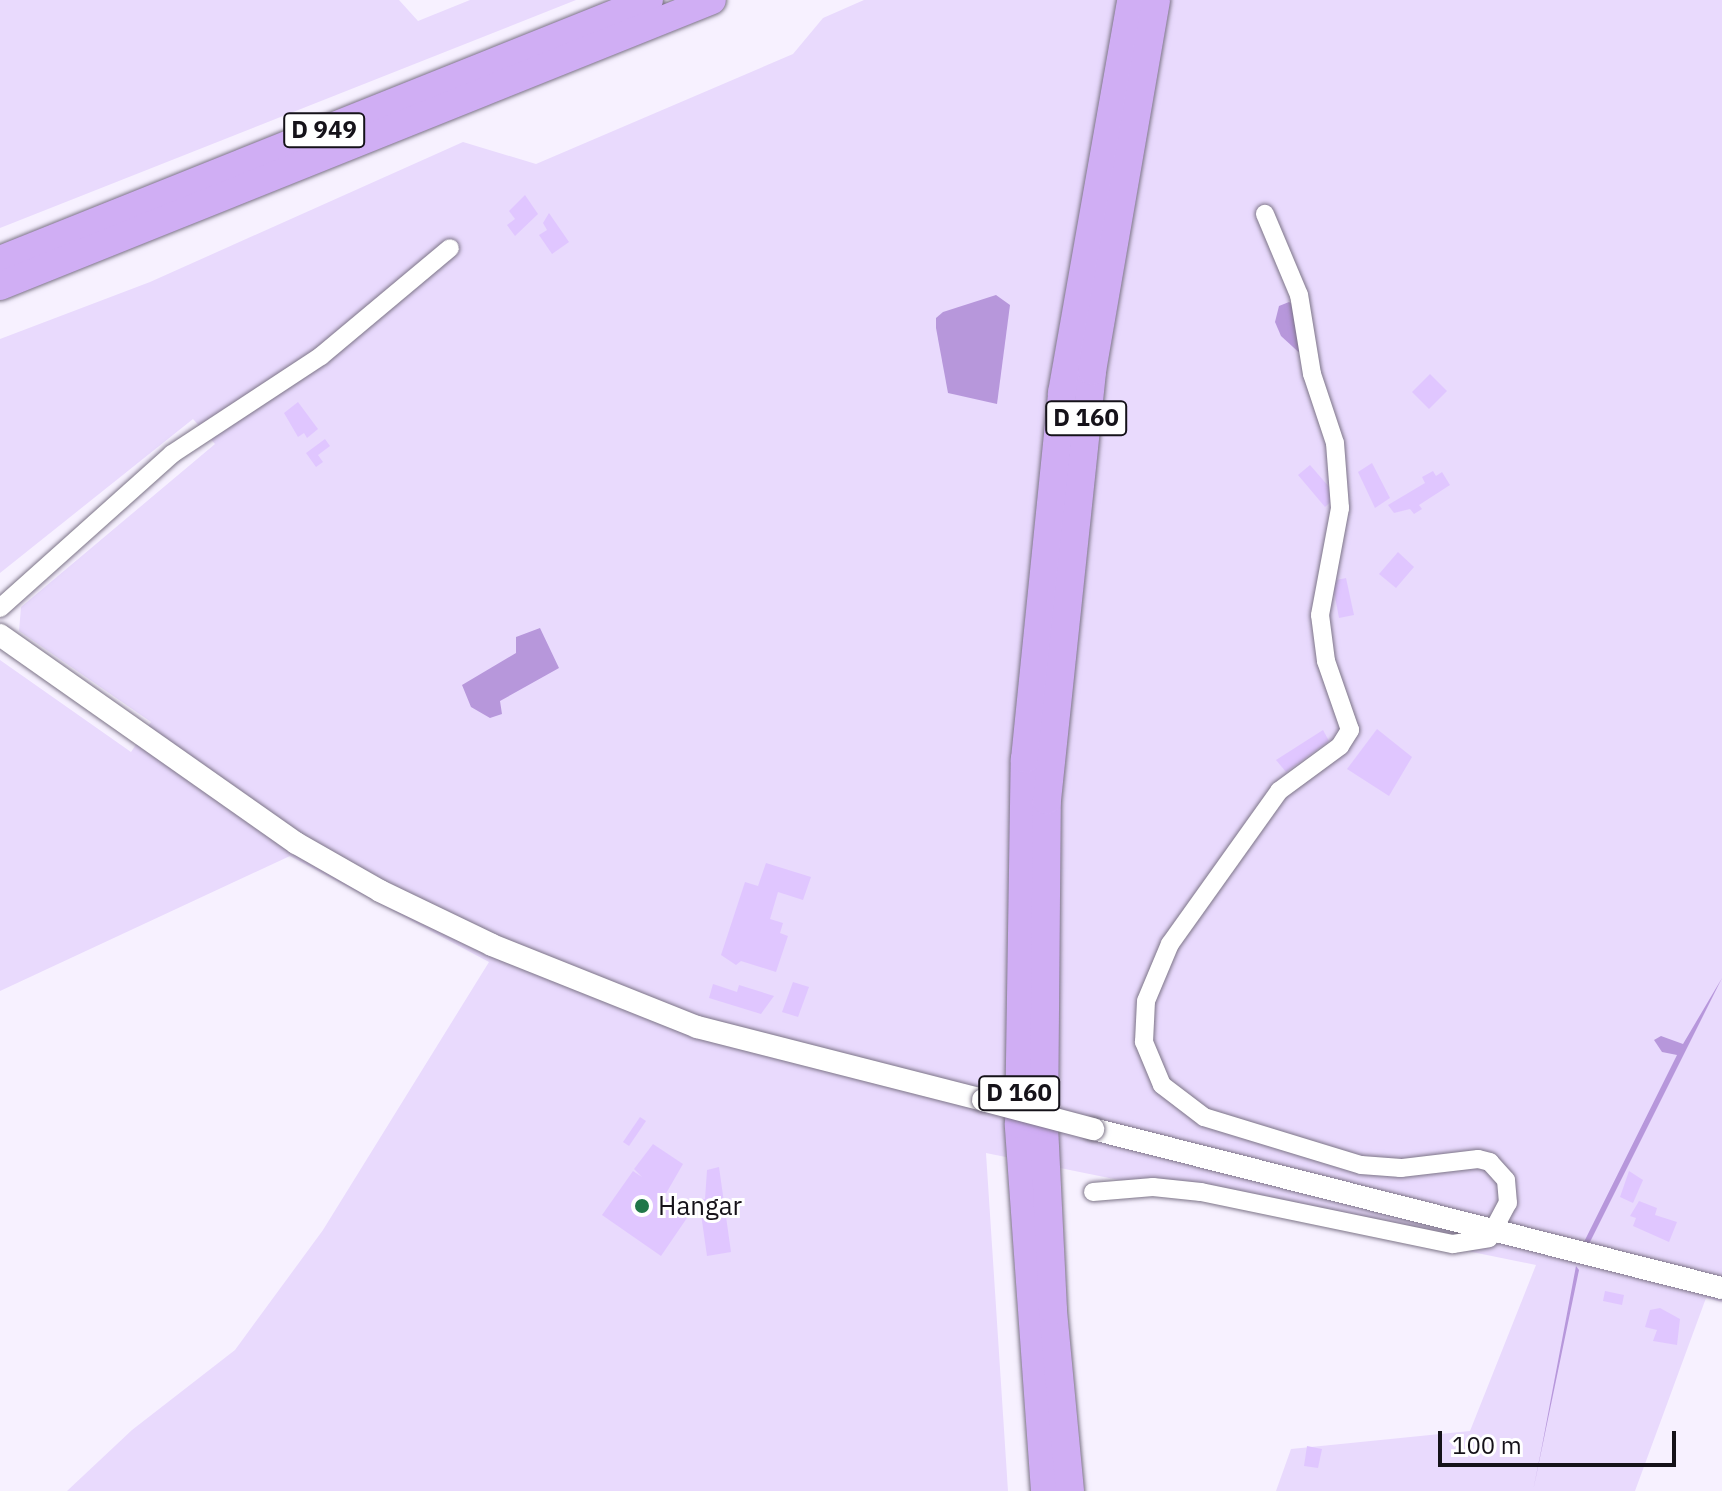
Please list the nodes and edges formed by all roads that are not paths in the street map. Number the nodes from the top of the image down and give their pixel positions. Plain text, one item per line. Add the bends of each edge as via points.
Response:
1 (649, 0) edge
2 (712, 0) edge
3 (1117, 0) edge
4 (1131, 0) edge
5 (1156, 0) edge
6 (1111, 106) junction
7 (1265, 214) dead end
8 (450, 248) dead end
9 (0, 260) edge
10 (0, 286) edge
11 (0, 608) edge
12 (0, 635) edge
13 (1093, 1192) dead end
14 (1497, 1231) junction
15 (1722, 1288) edge
16 (1045, 1491) edge
17 (1070, 1491) edge

1 - 9 highway, D 949
2 - 10 highway, D 949
3 - 6 highway
4 - 6 highway, D 160
5 - 17 highway, D 160 via 1111,236 1088,401 1047,813 1045,1156
6 - 16 highway, D 160 via 1051,470 1022,803 1019,1124
7 - 14 street via 1299,295 1312,374 1335,443 1340,508 1320,615 1326,661 1350,730 1340,746 1279,791 1170,944 1148,991 1144,1042 1162,1085 1204,1117 1361,1165 1490,1162 1509,1191
8 - 11 street via 321,356 172,454
12 - 14 street, bridge via 296,843 478,938 697,1027
13 - 14 street via 1153,1187 1201,1192 1453,1244 1489,1238
14 - 15 street

